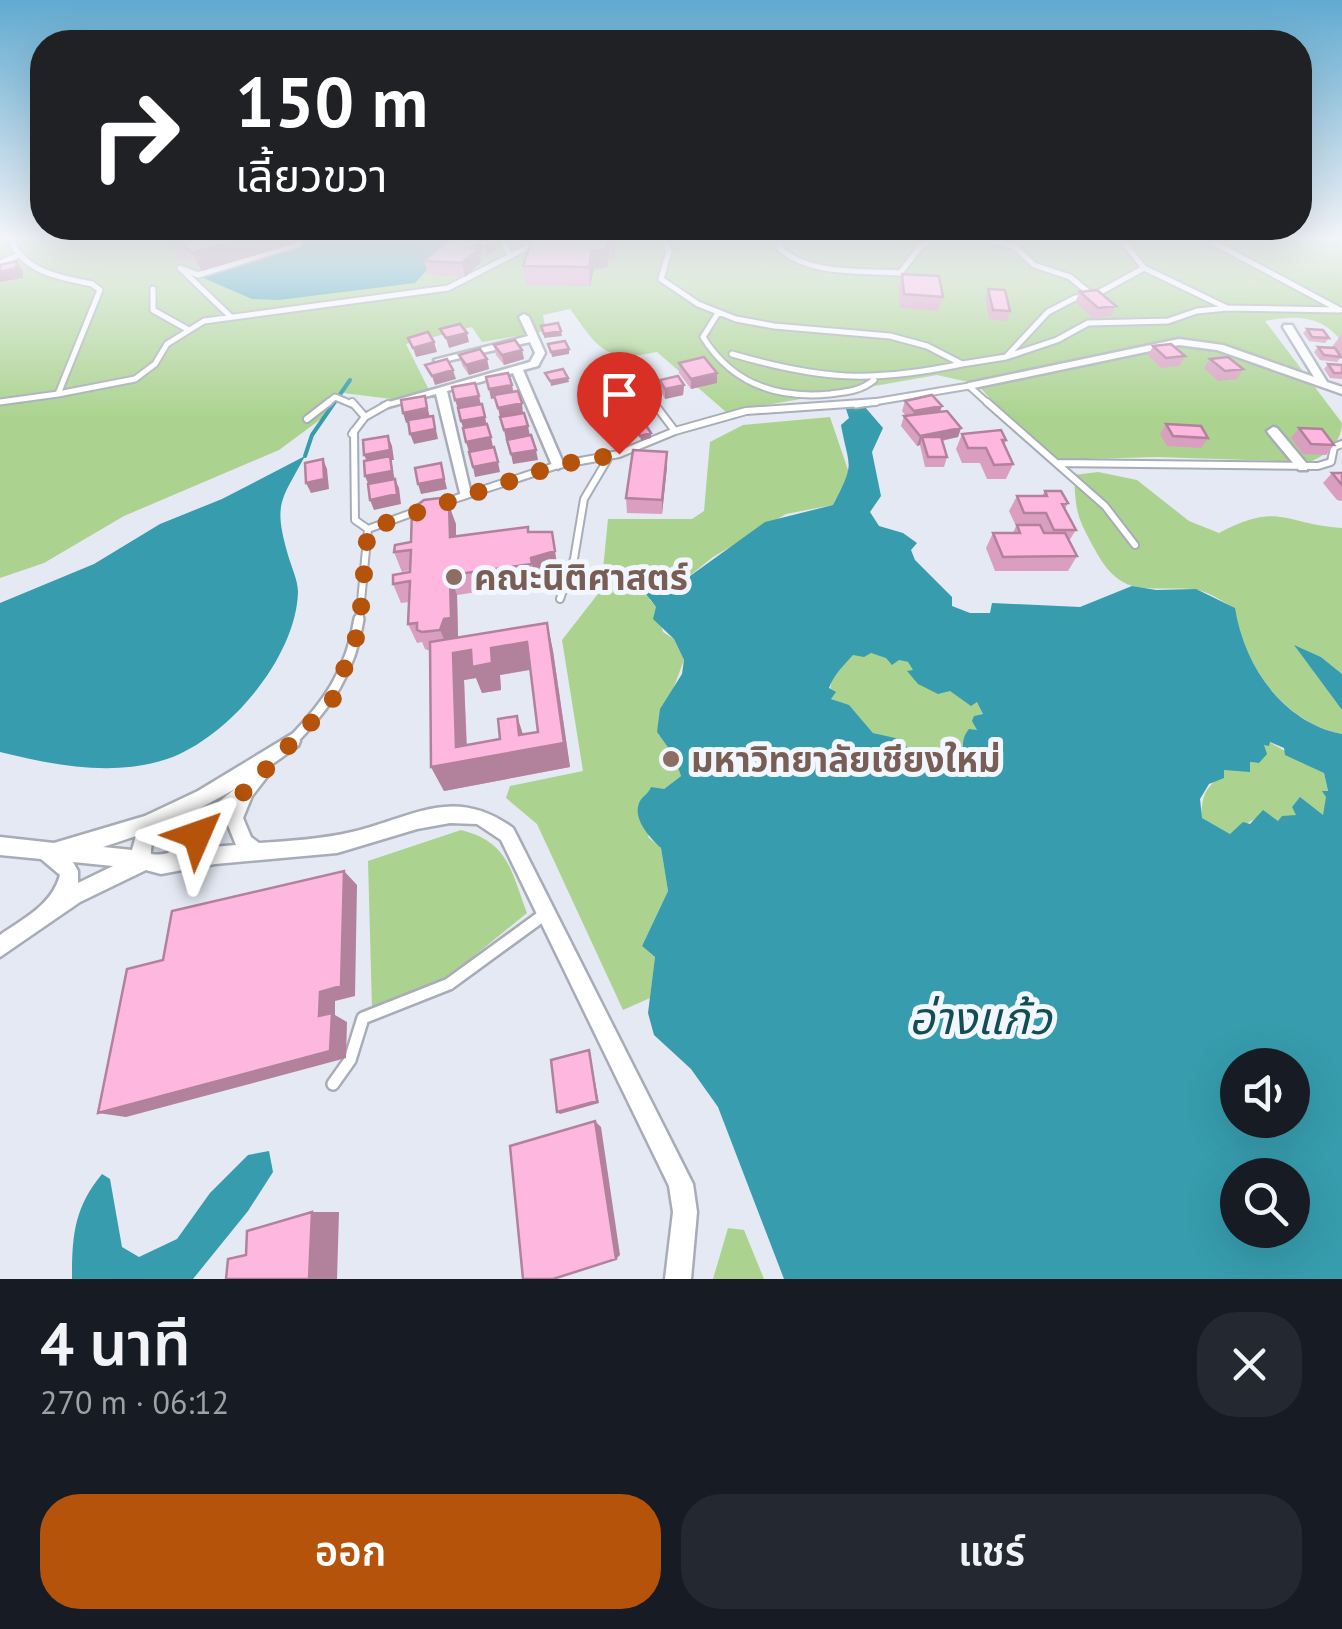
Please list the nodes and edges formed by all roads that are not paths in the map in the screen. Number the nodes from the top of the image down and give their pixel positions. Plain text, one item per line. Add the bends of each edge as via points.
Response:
1 (99, 298) edge
2 (153, 298) edge
3 (210, 298) edge
4 (378, 298) edge
5 (681, 298) edge
6 (1078, 298) edge
7 (1206, 298) edge
8 (1316, 298) edge
9 (1227, 308) junction
10 (1341, 311) edge
11 (718, 313) junction
12 (231, 318) junction
13 (524, 318) dead end
14 (1288, 328) dead end
15 (186, 330) junction
16 (534, 338) junction
17 (732, 354) dead end
18 (1006, 358) junction
19 (439, 360) edge
20 (962, 364) junction
21 (517, 369) junction
22 (630, 372) dead end
23 (874, 380) junction
24 (1322, 382) junction
25 (970, 386) junction
26 (441, 390) junction
27 (1342, 390) edge
28 (58, 394) junction
29 (0, 402) edge
30 (388, 404) joint
31 (365, 418) junction
32 (307, 419) dead end
33 (676, 430) junction
34 (1273, 431) dead end
35 (1342, 444) edge
36 (610, 457) junction
37 (1057, 464) junction
38 (558, 465) junction
39 (1303, 467) junction
40 (466, 494) junction
41 (368, 529) junction
42 (1134, 545) dead end
43 (560, 599) dead end
44 (292, 742) junction
45 (244, 792) junction
46 (164, 818) junction
47 (197, 832) junction
48 (0, 846) edge
49 (245, 850) junction
50 (48, 853) junction
51 (144, 860) junction
52 (174, 861) junction
53 (545, 914) junction
54 (40, 919) junction
55 (0, 947) edge
56 (332, 1084) dead end
57 (678, 1279) edge

1 - 28 lane
2 - 15 lane via 154,310
3 - 12 lane
4 - 12 lane
5 - 11 lane
6 - 18 lane via 1048,312
7 - 9 lane
8 - 10 lane
9 - 10 lane
9 - 18 lane via 1168,321 1088,323
11 - 20 lane via 791,331 914,341
11 - 23 lane via 703,336 710,350 726,370 762,390 834,394
12 - 15 lane
13 - 16 street
14 - 24 street
15 - 28 lane via 136,378
16 - 19 street
16 - 21 street via 538,360
17 - 23 lane via 800,376
18 - 20 lane
20 - 23 lane
21 - 26 street
21 - 38 street
22 - 33 lane
24 - 25 street via 1219,347 1179,342
24 - 27 street
25 - 33 lane via 865,404 746,411
25 - 37 lane
26 - 30 street
26 - 40 street
28 - 29 lane
30 - 31 lane
31 - 32 lane via 350,400 334,397
31 - 41 lane via 352,433 355,520
33 - 36 lane
34 - 39 street
35 - 39 lane via 1331,462
36 - 38 lane
36 - 43 lane via 584,499
37 - 39 lane
37 - 42 lane via 1117,518
38 - 40 lane
40 - 41 lane
41 - 44 lane via 353,652 332,701
44 - 45 street
44 - 46 street via 208,798
45 - 47 street
45 - 49 street via 234,818
46 - 47 street via 185,815
46 - 50 street
46 - 51 street via 141,844
47 - 49 street
47 - 52 street
48 - 50 street
49 - 52 street
49 - 53 street via 338,844 470,814 507,834
50 - 51 street
50 - 54 street via 70,872 69,882
51 - 52 street
51 - 54 street
53 - 56 lane via 449,984 363,1018 350,1060
53 - 57 street via 682,1184
54 - 55 street

